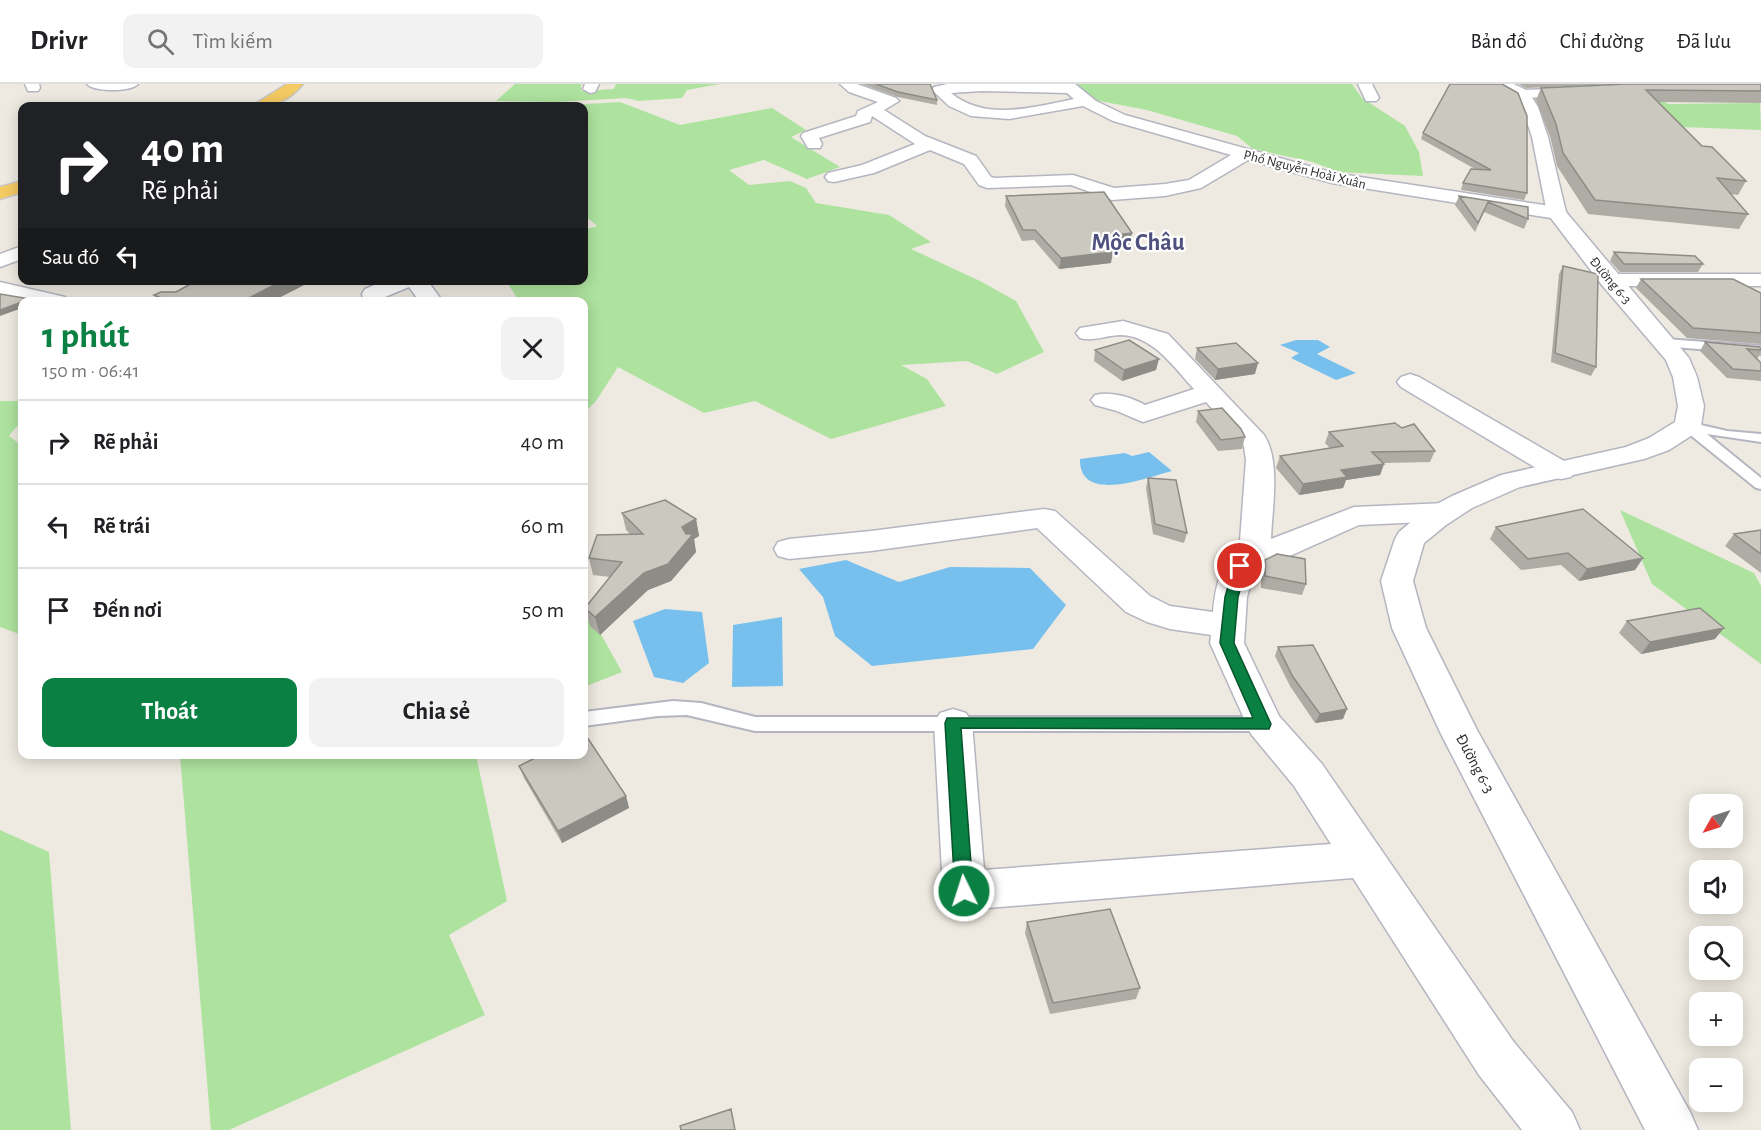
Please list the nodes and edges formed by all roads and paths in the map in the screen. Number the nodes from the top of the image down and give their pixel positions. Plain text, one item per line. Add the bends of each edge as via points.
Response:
1 (94, 84) edge
2 (130, 84) edge
3 (297, 84) edge
4 (847, 84) edge
5 (928, 84) edge
6 (1502, 84) edge
7 (947, 87) junction
8 (1068, 87) edge
9 (1603, 91) edge
10 (1523, 94) junction
11 (1086, 101) junction
12 (268, 102) edge
13 (873, 110) junction
14 (1172, 134) junction
15 (814, 144) dead end
16 (929, 145) junction
17 (1154, 149) dead end
18 (1245, 154) junction
19 (834, 177) dead end
20 (18, 187) edge
21 (0, 193) edge
22 (1557, 213) junction
23 (18, 254) edge
24 (0, 261) edge
25 (1610, 279) junction
26 (1761, 280) edge
27 (419, 288) edge
28 (0, 289) edge
29 (35, 297) edge
30 (378, 297) edge
31 (1088, 333) dead end
32 (1665, 343) junction
33 (1761, 350) edge
34 (1410, 382) dead end
35 (1211, 392) junction
36 (1104, 400) dead end
37 (1688, 426) junction
38 (1761, 438) edge
39 (1563, 470) junction
40 (1761, 485) edge
41 (1446, 512) junction
42 (789, 549) dead end
43 (1254, 559) junction
44 (1228, 625) junction
45 (588, 719) edge
46 (953, 723) junction
47 (1264, 724) junction
48 (1365, 859) junction
49 (1554, 1130) edge
50 (1672, 1130) edge

1 - 2 street
3 - 12 highway
4 - 13 street via 892,102
5 - 7 street
6 - 10 street
7 - 8 street
7 - 11 street via 939,90 942,94 985,115
8 - 11 street, Phố Nguyễn Hoài Xuân
9 - 10 street
10 - 22 street, Đường 6-3 via 1540,137
11 - 14 street, Phố Nguyễn Hoài Xuân via 1119,118
13 - 15 street via 864,114 864,119 809,136
13 - 16 street
14 - 17 street
14 - 18 street, Phố Nguyễn Hoài Xuân
16 - 18 street via 970,160 985,181 993,184 1073,180 1112,194 1187,187
16 - 19 street via 868,169
18 - 22 street, Phố Nguyễn Hoài Xuân via 1332,178
20 - 21 highway
22 - 25 street, Đường 6-3
23 - 24 street
25 - 26 street
25 - 32 street, Đường 6-3
27 - 30 street
28 - 29 street
31 - 35 street via 1124,328 1160,339
32 - 33 lane
32 - 37 street, Đường 6-3 via 1685,377 1691,406
34 - 39 street
35 - 36 street via 1143,414
35 - 43 street via 1258,447
37 - 38 lane
37 - 39 street, Đường 6-3 via 1659,444 1634,453
37 - 40 lane
39 - 41 street, Đường 6-3 via 1511,481
41 - 43 street via 1354,516
41 - 50 street, Đường 6-3 via 1410,539 1397,582 1408,628 1460,734
42 - 44 street via 1044,518 1150,612
43 - 44 street via 1240,566
44 - 47 street via 1227,643
45 - 46 lane via 678,708 755,724
46 - 47 lane
46 - 48 street via 964,891
47 - 48 street via 1308,775
48 - 49 street via 1496,1058

